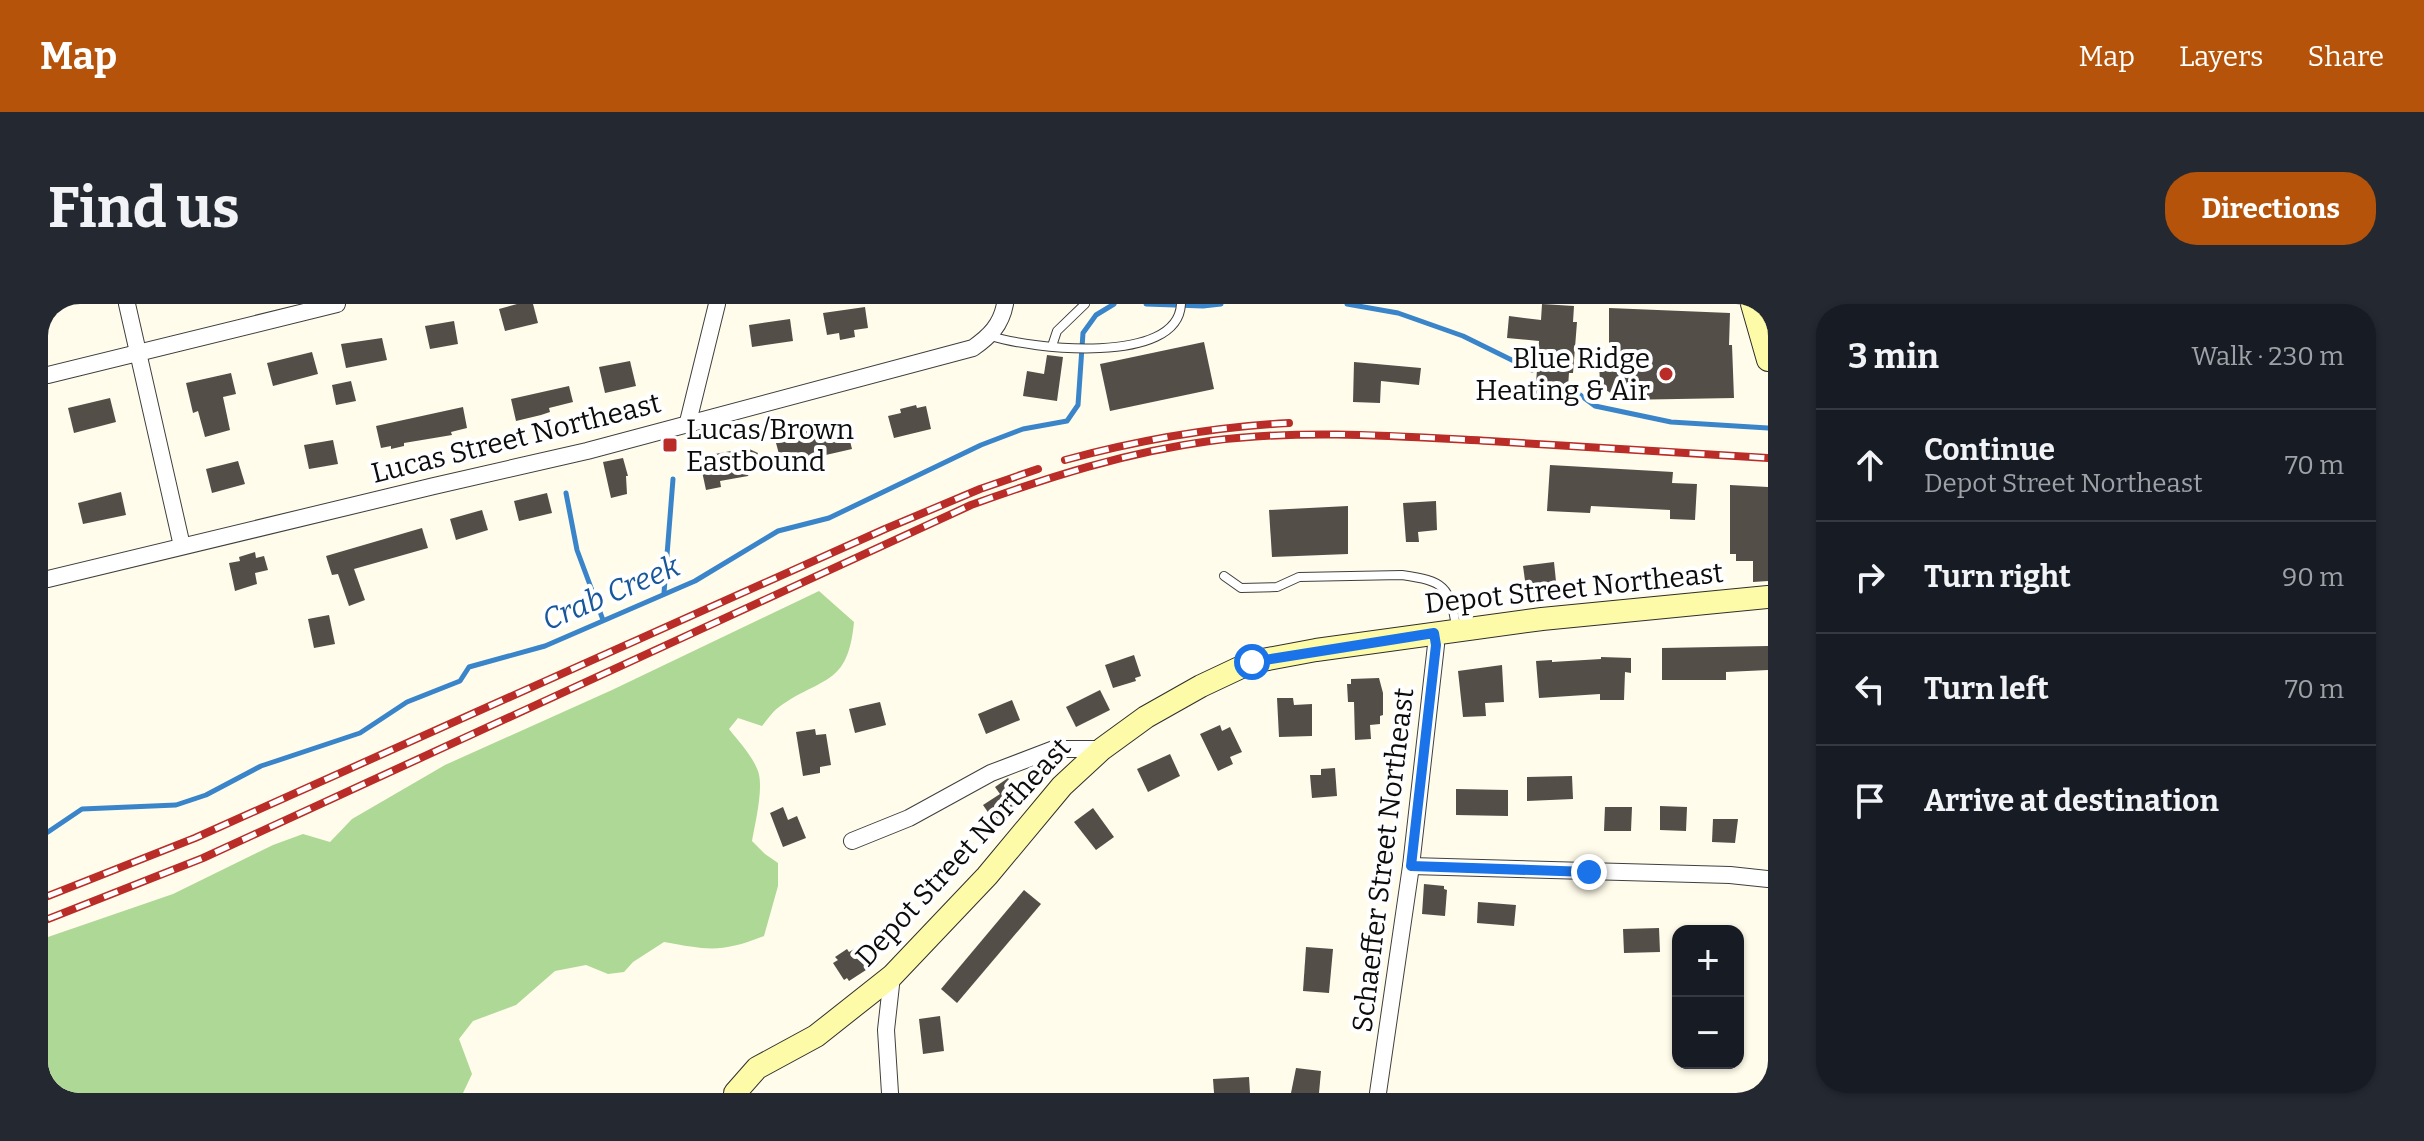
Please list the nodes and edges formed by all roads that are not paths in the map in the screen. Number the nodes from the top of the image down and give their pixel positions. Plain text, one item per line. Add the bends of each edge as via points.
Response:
1 (127, 304) edge
2 (337, 304) edge
3 (717, 304) edge
4 (1005, 304) edge
5 (1085, 304) edge
6 (1181, 304) edge
7 (1752, 304) edge
8 (991, 336) junction
9 (1052, 346) junction
10 (1766, 346) edge
11 (139, 353) junction
12 (48, 375) edge
13 (688, 422) junction
14 (182, 546) junction
15 (1224, 576) dead end
16 (48, 579) edge
17 (1768, 597) edge
18 (1446, 632) junction
19 (1102, 749) junction
20 (852, 841) dead end
21 (1411, 866) junction
22 (1768, 879) edge
23 (892, 976) junction
24 (735, 1093) edge
25 (890, 1093) edge
26 (1378, 1093) edge

1 - 11 street
2 - 11 street
3 - 13 street
4 - 8 street
5 - 9 lane via 1057,331
6 - 9 lane via 1174,326 1147,341 1094,349
7 - 10 street
8 - 9 lane
8 - 13 street, Lucas Street Northeast via 973,348
11 - 12 street
11 - 14 street
13 - 14 street, Lucas Street Northeast via 587,451
14 - 16 street, Lucas Street Northeast
15 - 18 lane via 1241,588 1277,587 1299,577 1419,577 1445,587 1452,598
17 - 18 street, Depot Street Northeast
18 - 19 street, Depot Street Northeast via 1252,662 1146,717
18 - 21 street, Schaeffer Street Northeast via 1436,645
19 - 20 street via 1054,749 991,773 909,818
19 - 23 street, Depot Street Northeast via 1062,786 987,876
21 - 22 street
21 - 26 street, Schaeffer Street Northeast
23 - 24 street, Depot Street Northeast via 816,1036 757,1068
23 - 25 street via 886,1030

